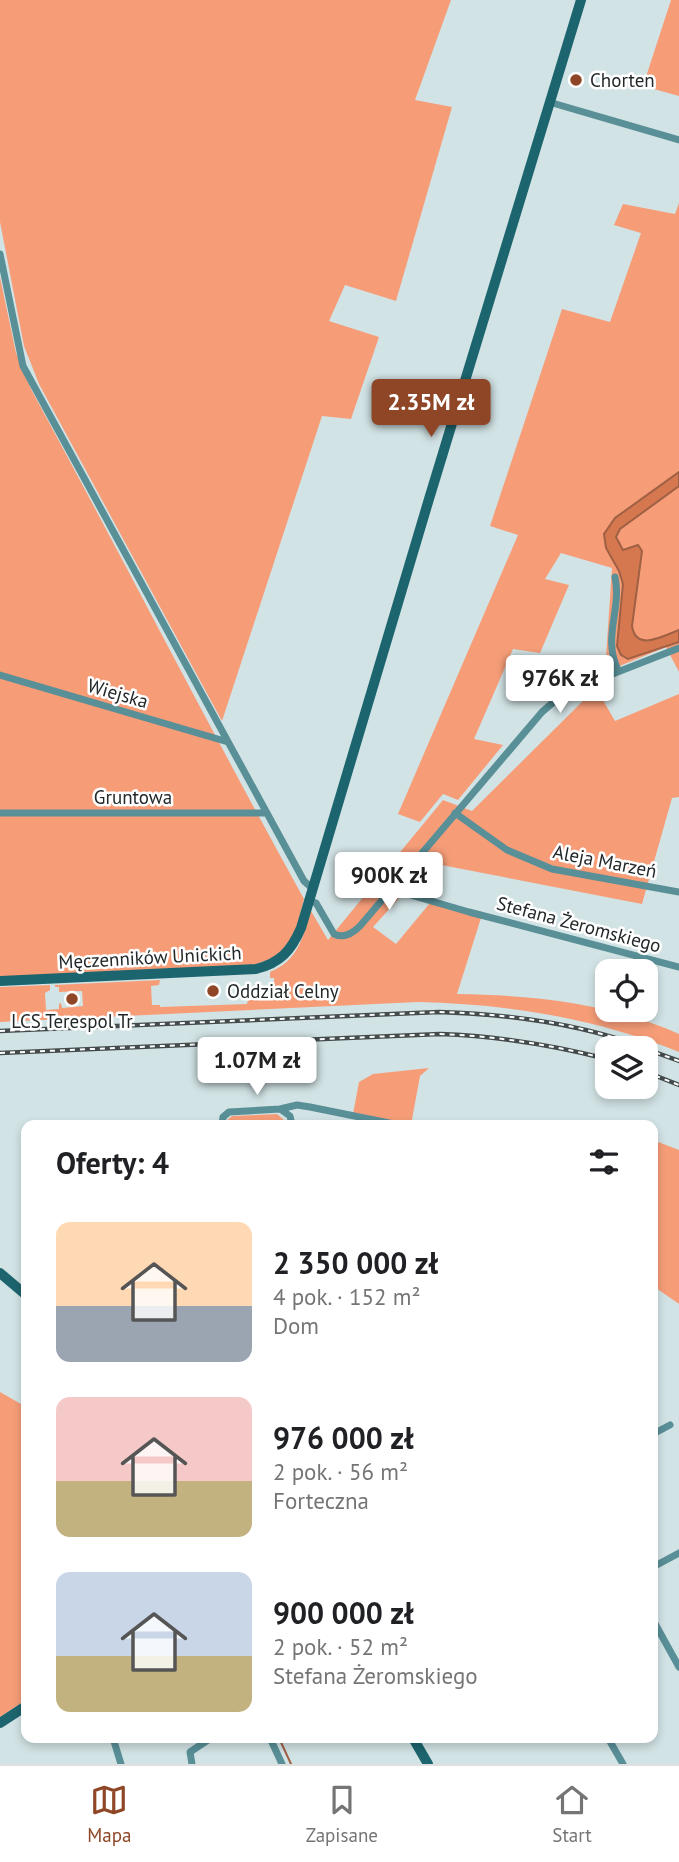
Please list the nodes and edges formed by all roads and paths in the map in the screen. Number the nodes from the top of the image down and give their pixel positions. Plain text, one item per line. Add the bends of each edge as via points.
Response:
1 (581, 0) edge
2 (549, 102) junction
3 (679, 139) edge
4 (0, 254) edge
5 (615, 577) dead end
6 (679, 648) edge
7 (618, 670) junction
8 (0, 675) edge
9 (228, 742) junction
10 (457, 810) junction
11 (0, 813) edge
12 (267, 813) junction
13 (312, 888) junction
14 (390, 889) junction
15 (679, 892) edge
16 (308, 902) junction
17 (679, 967) edge
18 (0, 981) edge
19 (280, 1110) junction
20 (223, 1120) edge
21 (291, 1120) edge
22 (374, 1120) edge
23 (0, 1273) edge
24 (21, 1291) edge
25 (670, 1425) dead end
26 (658, 1431) edge
27 (679, 1553) edge
28 (658, 1564) edge
29 (658, 1629) edge
30 (679, 1667) edge
31 (21, 1709) edge
32 (0, 1723) edge
33 (115, 1743) edge
34 (204, 1743) edge
35 (272, 1743) edge
36 (416, 1743) edge
37 (611, 1743) edge
38 (121, 1764) edge
39 (192, 1764) edge
40 (282, 1764) edge
41 (428, 1764) edge
42 (622, 1764) edge

1 - 2 main road, Męczenników Unickich
2 - 3 street
2 - 13 main road, Męczenników Unickich
4 - 9 street via 23,366
5 - 7 street via 611,650
6 - 7 street
7 - 10 street via 564,693 542,712
8 - 9 street, Wiejska
9 - 12 street
10 - 14 street
10 - 15 street, Aleja Marzeń via 507,850 552,869
11 - 12 street, Gruntowa
12 - 13 street
13 - 16 main road, Męczenników Unickich
14 - 16 street via 355,930 344,936 334,934 316,903
14 - 17 street, Stefana Żeromskiego
16 - 18 main road, Męczenników Unickich via 291,948 277,961 256,970
19 - 20 street via 229,1112
19 - 21 street
19 - 22 street via 297,1105
23 - 24 main road
25 - 26 street
27 - 28 street
29 - 30 street
31 - 32 main road
33 - 38 street
34 - 39 street via 190,1752
35 - 40 street
36 - 41 main road
37 - 42 street

